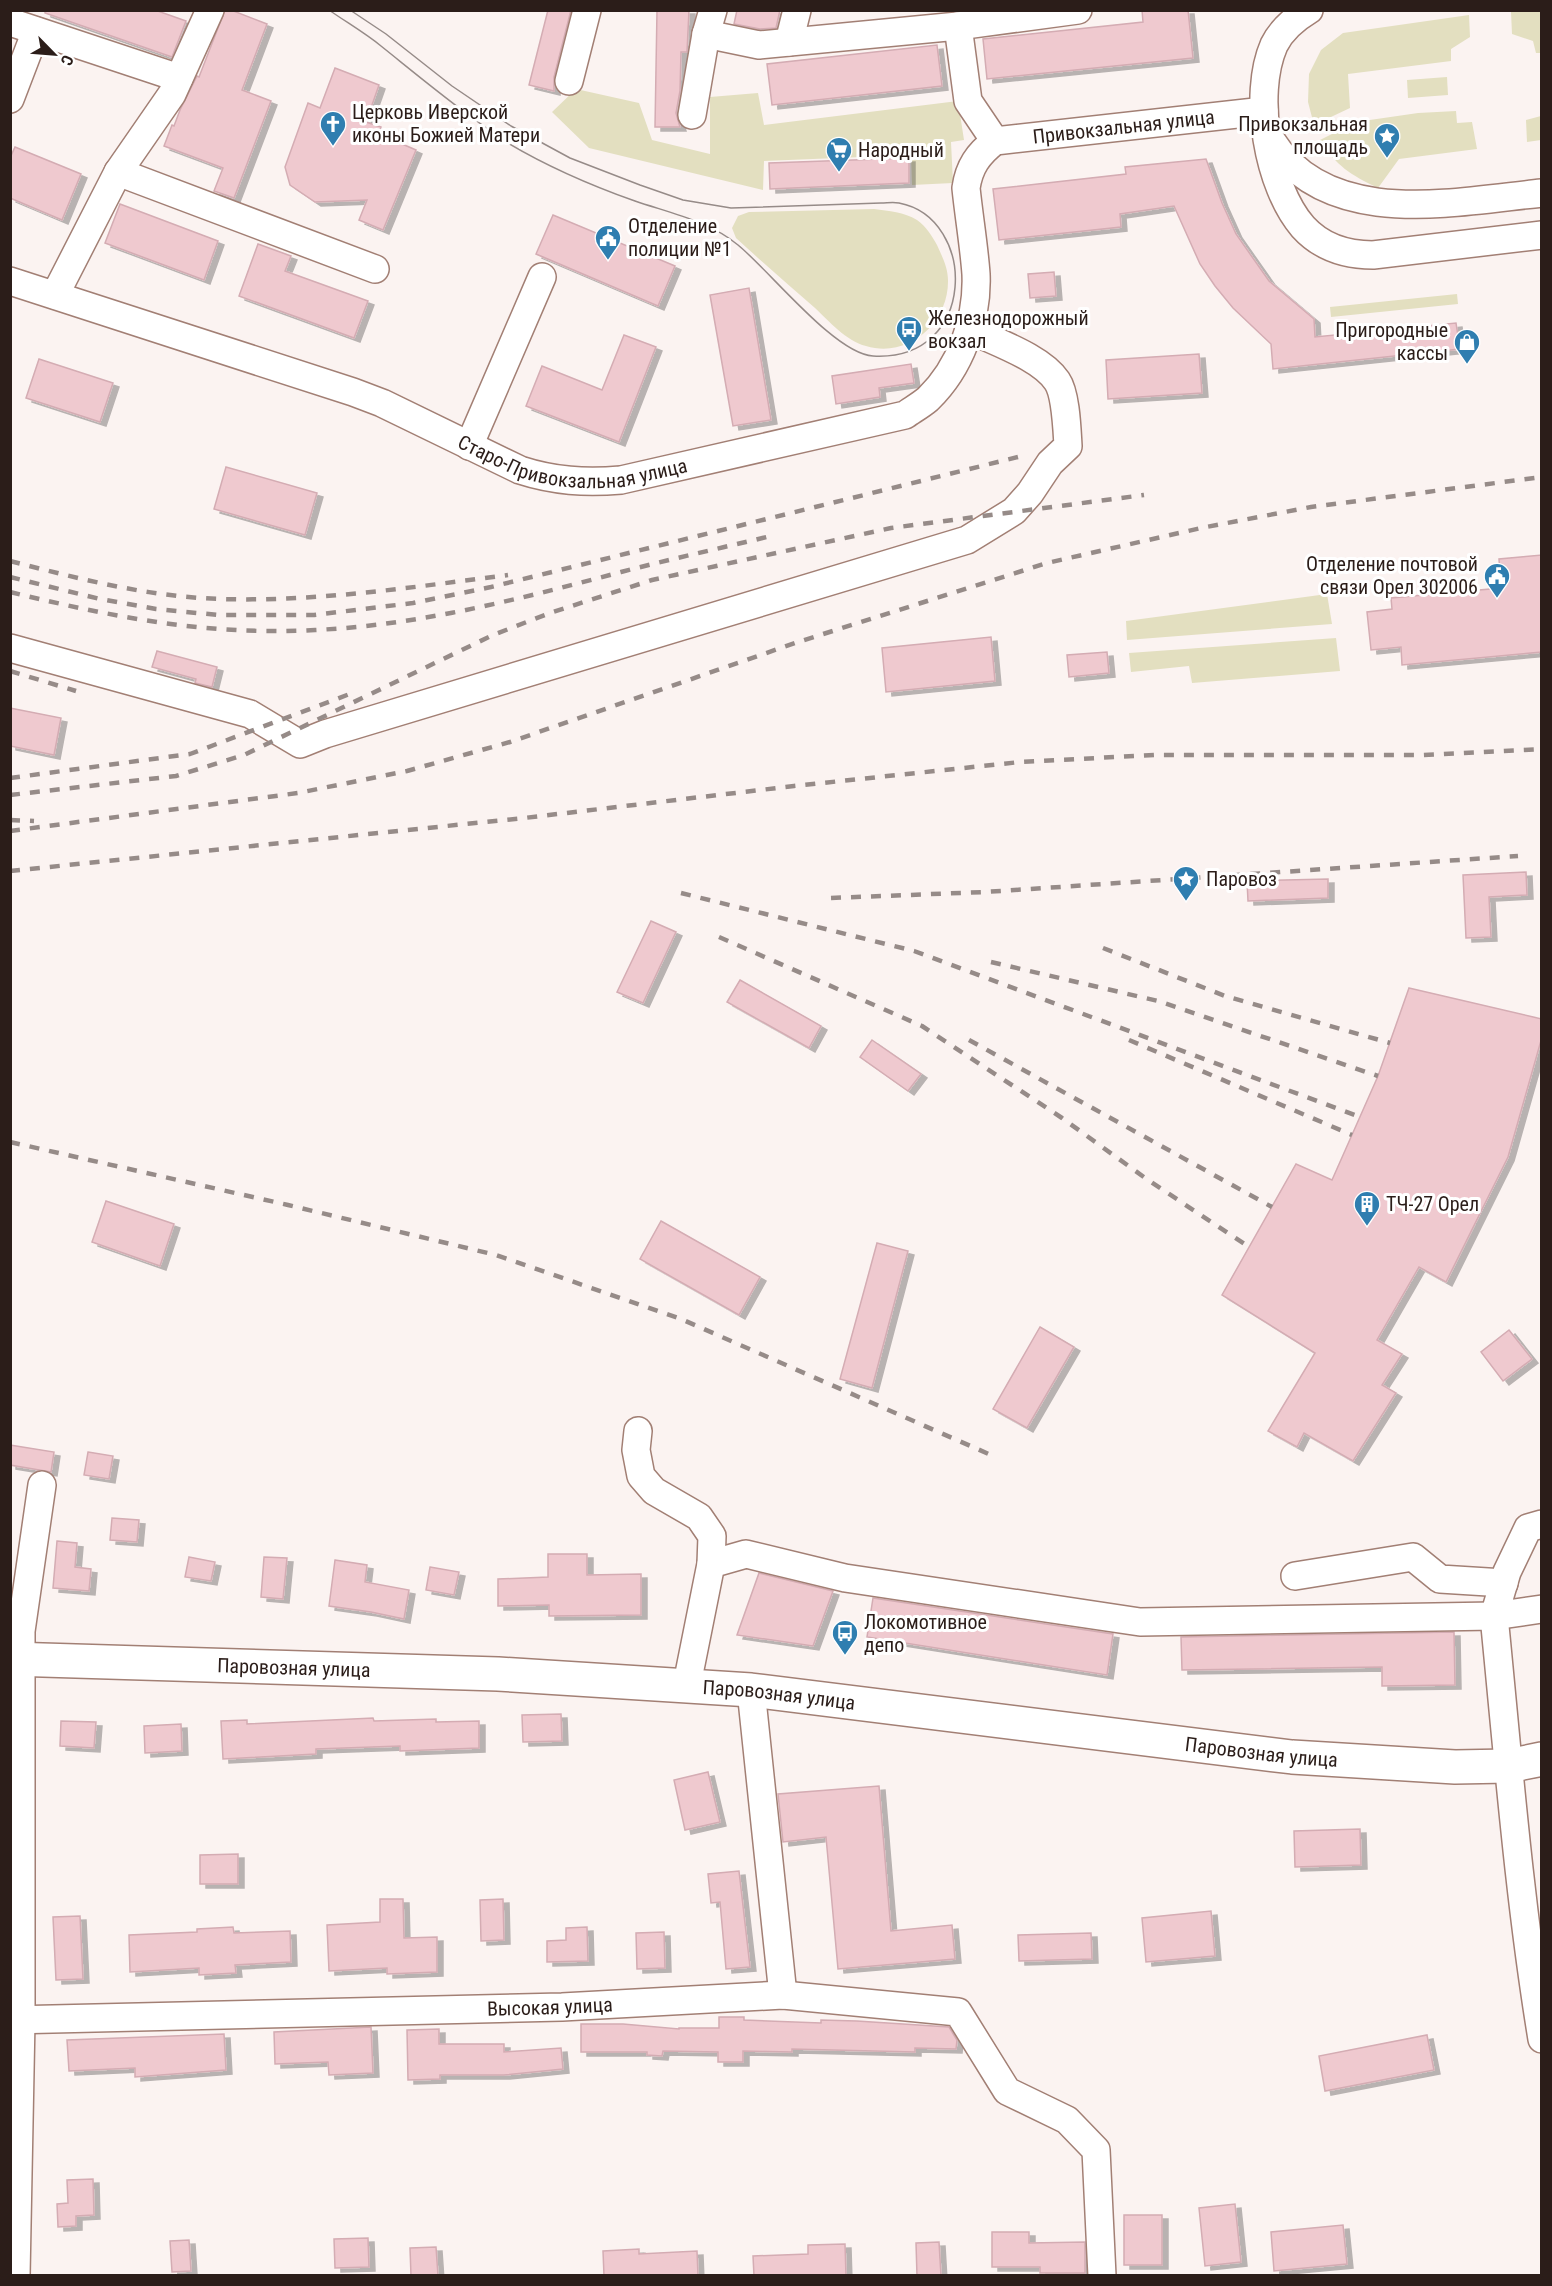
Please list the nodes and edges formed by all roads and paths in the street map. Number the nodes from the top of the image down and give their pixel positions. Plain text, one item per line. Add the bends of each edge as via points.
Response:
1 (210, 10) edge
2 (586, 10) edge
3 (796, 10) edge
4 (1078, 10) edge
5 (1309, 10) edge
6 (10, 22) edge
7 (710, 22) edge
8 (941, 22) edge
9 (36, 31) junction
10 (789, 42) junction
11 (179, 78) junction
12 (569, 81) dead end
13 (10, 99) edge
14 (692, 115) dead end
15 (1265, 122) junction
16 (995, 141) junction
17 (118, 172) junction
18 (1542, 193) edge
19 (1542, 235) edge
20 (375, 269) dead end
21 (542, 277) dead end
22 (10, 281) edge
23 (55, 295) junction
24 (969, 329) junction
25 (470, 446) junction
26 (10, 648) edge
27 (638, 1431) dead end
28 (42, 1485) dead end
29 (1542, 1524) edge
30 (711, 1564) junction
31 (1295, 1576) dead end
32 (1504, 1583) junction
33 (1542, 1609) edge
34 (1494, 1616) junction
35 (15, 1659) edge
36 (687, 1684) junction
37 (751, 1690) junction
38 (1542, 1760) edge
39 (1508, 1766) junction
40 (1538, 1994) edge
41 (783, 1995) junction
42 (16, 2020) edge
43 (1542, 2039) edge
44 (16, 2276) edge
45 (1102, 2276) edge

1 - 11 street
2 - 12 street
3 - 10 street
4 - 8 street
5 - 15 street via 1291,21 1275,44 1268,64
6 - 9 street
7 - 10 street via 759,45
7 - 14 street
8 - 10 street
8 - 16 street via 968,102
9 - 11 street
9 - 13 street
11 - 17 street
15 - 16 street, Привокзальная улица
15 - 18 street via 1281,156 1301,173 1334,192 1366,202 1423,204
15 - 19 street via 1281,192 1291,212 1305,229 1338,251 1373,255
16 - 24 street, Старо-Привокзальная улица via 974,160 966,188 976,276
17 - 20 street
17 - 23 street
21 - 25 street
22 - 23 street, Старо-Привокзальная улица
23 - 25 street, Старо-Привокзальная улица via 352,392
24 - 25 street, Старо-Привокзальная улица via 958,358 942,383 926,401 905,415 621,480 594,482 543,477
24 - 26 street via 1035,360 1058,382 1066,411 1068,446 1014,511 967,540 300,744 250,714
27 - 30 street via 636,1450 641,1476 654,1491 699,1516 712,1536
28 - 35 street
29 - 32 street via 1528,1528
30 - 34 street via 746,1554 845,1578 1140,1622
30 - 36 street
31 - 32 street via 1413,1557 1440,1579
32 - 34 street
33 - 34 street
34 - 39 street
35 - 36 main road, Паровозная улица
35 - 42 street
36 - 37 main road, Паровозная улица
37 - 39 main road, Паровозная улица via 1292,1757 1455,1767
37 - 41 street
38 - 39 main road, Паровозная улица
39 - 40 street
40 - 43 street
41 - 42 street, Высокая улица via 562,2007
41 - 45 street, Высокая улица via 958,2012 1007,2091 1067,2120 1096,2150
42 - 44 street

